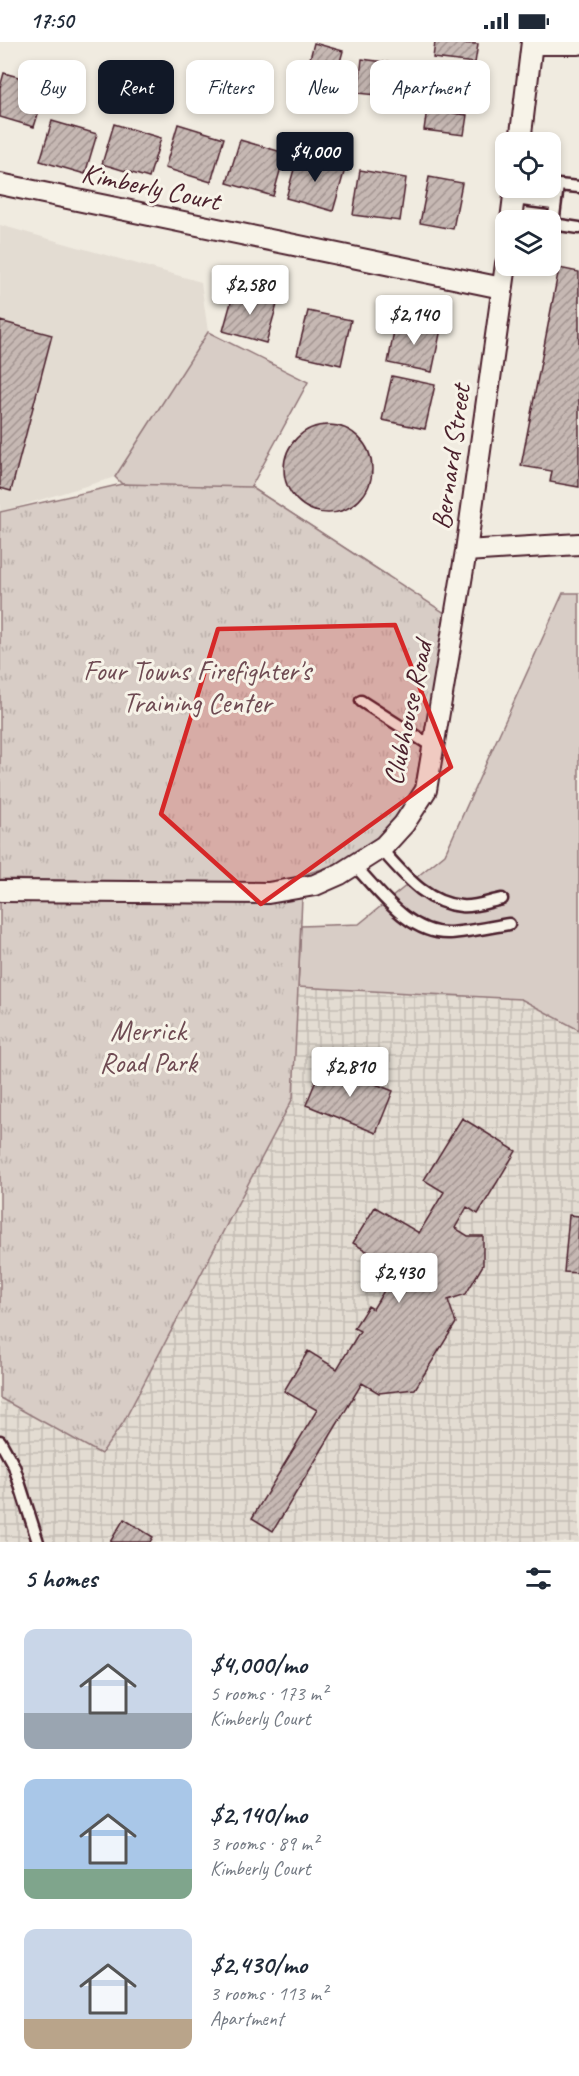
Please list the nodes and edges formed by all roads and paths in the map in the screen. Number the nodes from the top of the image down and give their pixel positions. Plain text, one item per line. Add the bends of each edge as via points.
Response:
1 (532, 43) edge
2 (579, 44) edge
3 (521, 132) edge
4 (0, 184) edge
5 (579, 188) edge
6 (532, 198) edge
7 (553, 204) junction
8 (579, 228) edge
9 (504, 276) edge
10 (502, 288) junction
11 (579, 544) edge
12 (466, 551) junction
13 (361, 701) dead end
14 (433, 747) junction
15 (380, 848) junction
16 (354, 865) junction
17 (0, 891) edge
18 (502, 899) dead end
19 (510, 924) dead end
20 (0, 1441) edge
21 (38, 1542) edge

1 - 2 street
1 - 3 street
4 - 10 street, Kimberly Court
5 - 7 lane via 558,185
6 - 7 lane
7 - 8 lane via 553,224
9 - 10 street, Bernard Street
10 - 12 street, Bernard Street
11 - 12 street
12 - 14 street, Clubhouse Road
13 - 14 lane
14 - 15 street, Clubhouse Road via 426,790 404,824
15 - 16 street, Clubhouse Road
15 - 18 lane via 417,887 440,902 463,907
16 - 17 street, Clubhouse Road via 315,885 268,893
16 - 19 lane via 402,914 425,929 448,933
20 - 21 lane via 14,1466

